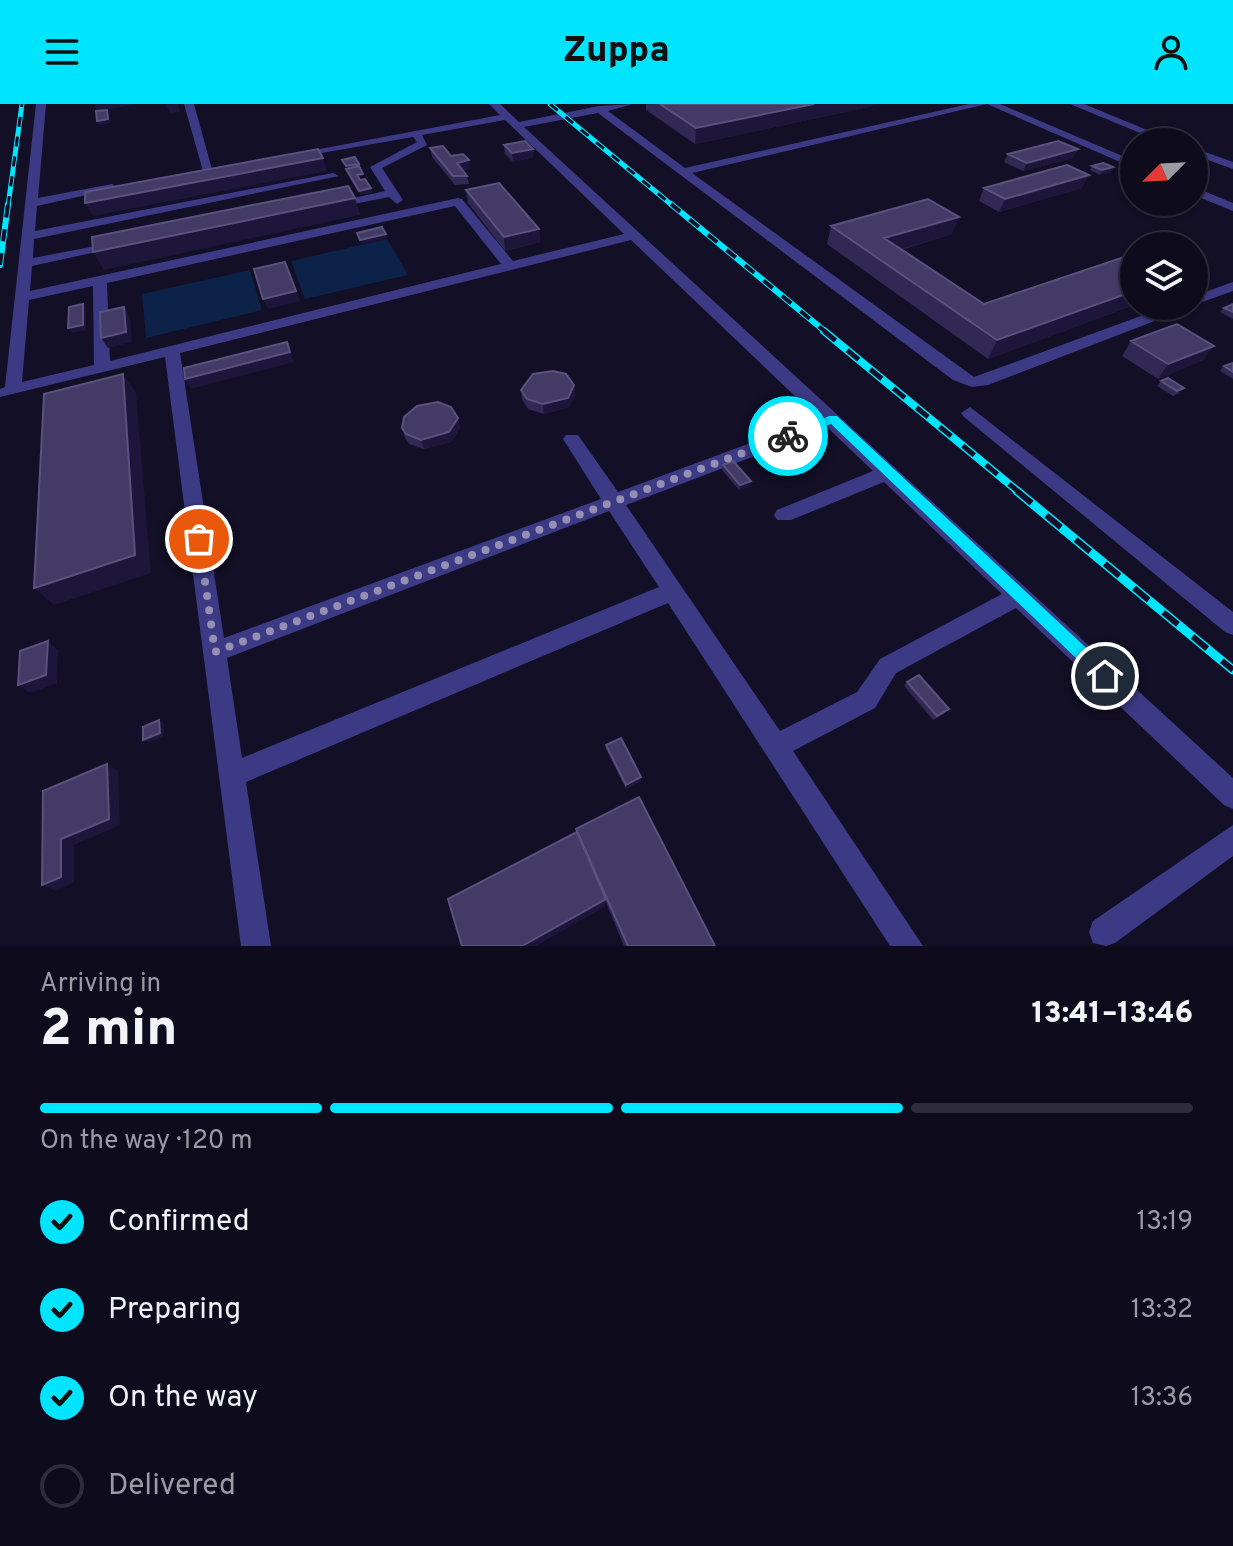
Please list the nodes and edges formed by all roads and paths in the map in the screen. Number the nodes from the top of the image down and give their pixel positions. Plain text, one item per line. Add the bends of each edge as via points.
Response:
1 (41, 104) edge
2 (189, 104) edge
3 (628, 104) edge
4 (982, 104) edge
5 (992, 104) edge
6 (1075, 104) edge
7 (599, 109) junction
8 (506, 115) edge
9 (1136, 128) edge
10 (415, 133) junction
11 (1208, 156) edge
12 (282, 157) edge
13 (1120, 159) edge
14 (1233, 166) edge
15 (224, 168) edge
16 (209, 171) junction
17 (685, 171) junction
18 (194, 173) edge
19 (333, 176) dead end
20 (121, 187) edge
21 (393, 193) junction
22 (1208, 197) edge
23 (33, 203) junction
24 (316, 207) edge
25 (1233, 207) edge
26 (406, 213) junction
27 (635, 235) junction
28 (29, 236) junction
29 (133, 243) edge
30 (26, 263) junction
31 (510, 266) junction
32 (100, 280) junction
33 (1233, 286) edge
34 (1208, 296) edge
35 (22, 297) junction
36 (1144, 320) edge
37 (172, 351) junction
38 (102, 368) junction
39 (7, 392) edge
40 (970, 413) dead end
41 (833, 419) junction
42 (572, 439) dead end
43 (890, 472) junction
44 (614, 502) junction
45 (784, 515) dead end
46 (673, 591) junction
47 (1020, 595) junction
48 (1233, 625) edge
49 (215, 652) junction
50 (776, 746) junction
51 (232, 775) junction
52 (1233, 796) edge
53 (1233, 839) edge
54 (1104, 932) dead end
55 (256, 946) edge
56 (908, 946) edge

1 - 23 street
2 - 16 street
3 - 7 street
4 - 17 street
5 - 13 street
6 - 9 street
7 - 8 street
7 - 17 street
8 - 10 street
8 - 27 street
10 - 12 street
10 - 21 street via 423,143 376,167
11 - 14 street
15 - 16 street
16 - 18 street
17 - 36 street via 972,382
19 - 28 street
20 - 23 street
21 - 24 street
21 - 26 street
22 - 25 street
23 - 28 street
26 - 31 street via 458,202
26 - 32 street
27 - 31 street
27 - 41 street
28 - 30 street
29 - 30 street
30 - 35 street
31 - 37 street
32 - 35 street
32 - 38 street
33 - 34 street
35 - 39 street
37 - 38 street
37 - 49 street
38 - 39 street
40 - 48 street
41 - 43 street
41 - 44 street
42 - 44 street
43 - 45 street
43 - 47 street
44 - 46 street
44 - 49 street
46 - 50 street
46 - 51 street
47 - 50 street via 888,666 866,700
47 - 52 street
49 - 51 street
50 - 56 street
51 - 55 street
53 - 54 street

